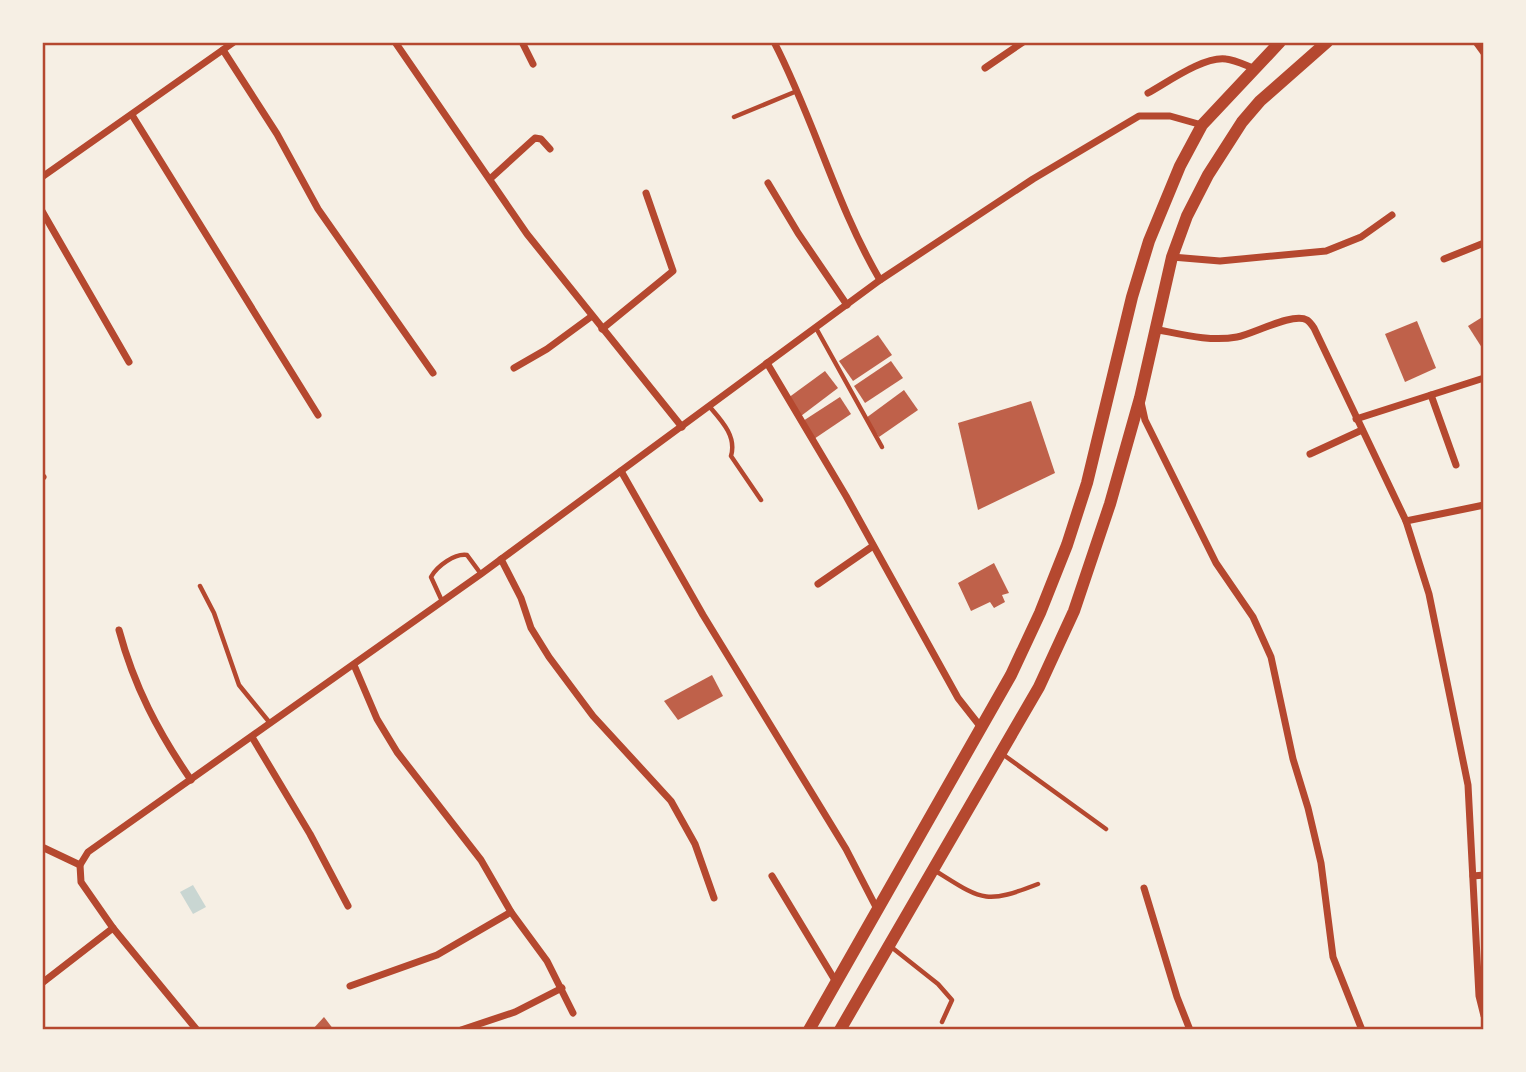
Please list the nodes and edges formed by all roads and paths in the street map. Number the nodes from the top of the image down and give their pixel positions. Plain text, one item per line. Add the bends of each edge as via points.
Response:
1 (234, 42) edge
2 (396, 42) edge
3 (522, 42) edge
4 (774, 42) edge
5 (1023, 42) edge
6 (1280, 42) edge
7 (1326, 42) edge
8 (1476, 42) edge
9 (223, 50) junction
10 (1484, 53) edge
11 (533, 64) dead end
12 (985, 68) dead end
13 (1253, 68) junction
14 (798, 91) junction
15 (1149, 93) dead end
16 (132, 115) junction
17 (734, 117) dead end
18 (1202, 125) junction
19 (550, 149) dead end
20 (42, 177) edge
21 (490, 179) junction
22 (768, 183) dead end
23 (646, 193) dead end
24 (42, 211) edge
25 (1392, 215) dead end
26 (1484, 243) edge
27 (1172, 257) junction
28 (1444, 259) dead end
29 (880, 280) junction
30 (847, 305) junction
31 (592, 316) junction
32 (815, 327) junction
33 (602, 329) junction
34 (1154, 329) junction
35 (129, 362) dead end
36 (767, 363) junction
37 (514, 368) dead end
38 (433, 373) dead end
39 (1484, 378) edge
40 (1431, 395) junction
41 (1140, 398) junction
42 (709, 406) junction
43 (318, 415) dead end
44 (1356, 419) junction
45 (682, 427) junction
46 (1362, 430) junction
47 (882, 447) dead end
48 (1310, 454) dead end
49 (1456, 465) dead end
50 (621, 471) junction
51 (761, 500) dead end
52 (1484, 505) edge
53 (1406, 521) junction
54 (873, 546) junction
55 (501, 559) junction
56 (481, 574) junction
57 (818, 584) dead end
58 (200, 586) dead end
59 (442, 602) junction
60 (119, 630) dead end
61 (354, 665) junction
62 (270, 724) junction
63 (980, 726) junction
64 (252, 737) junction
65 (1001, 752) junction
66 (191, 780) junction
67 (1106, 830) dead end
68 (42, 848) edge
69 (80, 865) junction
70 (934, 869) junction
71 (1484, 875) edge
72 (772, 876) dead end
73 (1473, 876) junction
74 (1038, 884) dead end
75 (1143, 888) dead end
76 (714, 898) dead end
77 (348, 906) dead end
78 (877, 909) junction
79 (511, 912) junction
80 (113, 928) junction
81 (889, 946) junction
82 (836, 982) junction
83 (42, 983) edge
84 (350, 986) dead end
85 (562, 988) junction
86 (573, 1013) dead end
87 (1484, 1016) edge
88 (942, 1022) dead end
89 (197, 1030) edge
90 (461, 1030) edge
91 (809, 1030) edge
92 (840, 1030) edge
93 (1190, 1030) edge
94 (1362, 1030) edge

1 - 9 street
2 - 21 street
3 - 11 street
4 - 14 street
5 - 12 street
6 - 13 main road
7 - 27 main road via 1260,101 1228,142 1187,216
8 - 10 street
9 - 16 street
9 - 38 street via 318,209
13 - 15 street via 1219,58
13 - 18 main road
14 - 17 lane
14 - 29 street via 861,248
16 - 20 street
16 - 43 street
18 - 29 street via 1155,114 1125,122
18 - 63 main road via 1149,241 1067,545 1011,675
19 - 21 street via 534,138
21 - 31 street
22 - 30 street
23 - 33 street via 673,271
24 - 35 street
25 - 27 street via 1361,237 1326,251 1220,261
26 - 28 street
27 - 34 main road
29 - 30 street
30 - 32 street
31 - 33 street
31 - 37 street
32 - 36 street
32 - 47 lane
33 - 45 street
34 - 41 main road
34 - 44 street via 1197,338 1237,337 1285,321 1306,320 1314,328
36 - 42 street
36 - 54 street
39 - 40 street
40 - 44 street
40 - 49 street
41 - 65 main road via 1074,611 1039,687
41 - 94 street via 1145,420 1186,505 1271,656 1321,863 1333,957
42 - 45 street
42 - 51 lane via 727,428 734,447 731,456
44 - 46 street
45 - 50 street
46 - 48 street
46 - 53 street
50 - 55 street
50 - 78 street via 846,849
52 - 53 street
53 - 73 street via 1429,594 1468,785
54 - 57 street
54 - 63 street via 958,698
55 - 56 street
55 - 76 street via 549,657 593,716 671,801 695,844
56 - 59 street
56 - 59 lane via 467,555 460,554 435,570 431,577
58 - 62 lane via 239,685
59 - 61 street
60 - 66 street via 162,738
61 - 62 street
61 - 79 street via 397,752 481,860
62 - 64 street
63 - 78 main road
64 - 66 street
64 - 77 street
65 - 67 lane
65 - 70 main road
66 - 69 street via 88,852
68 - 69 street
69 - 80 street via 81,882
70 - 74 lane via 980,897 1004,897
70 - 81 main road
71 - 73 street
72 - 82 street
73 - 87 street
75 - 93 street
78 - 82 main road
79 - 84 street via 437,955
79 - 85 street
80 - 83 street
80 - 89 street
81 - 88 lane via 952,1000
81 - 92 main road
82 - 91 main road
85 - 86 street
85 - 90 street via 515,1012

